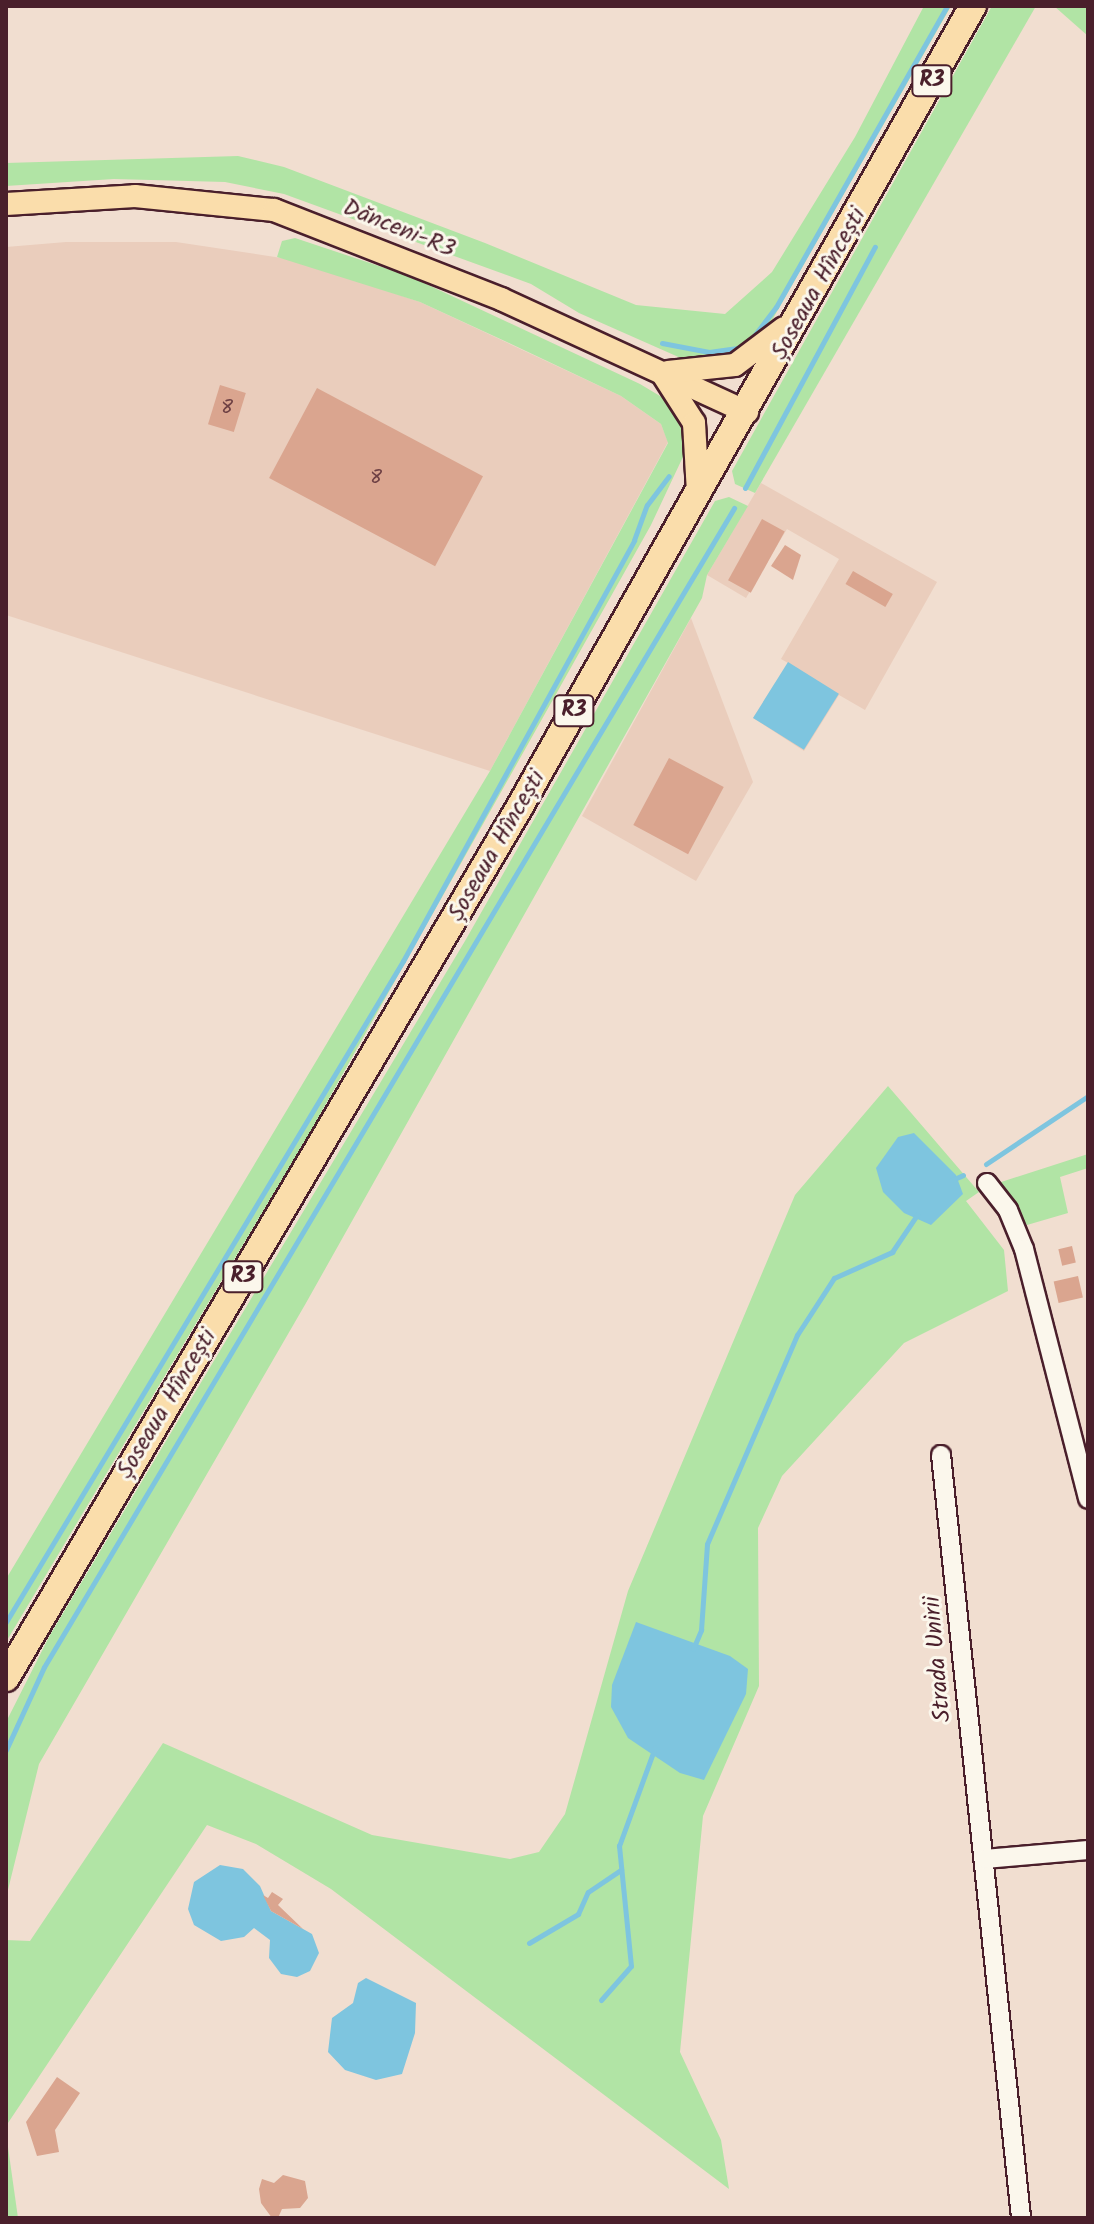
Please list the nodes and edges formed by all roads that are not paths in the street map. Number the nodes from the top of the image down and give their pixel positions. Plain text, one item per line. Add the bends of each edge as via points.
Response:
1 (973, 6) edge
2 (6, 204) edge
3 (805, 308) junction
4 (661, 372) junction
5 (747, 412) junction
6 (698, 498) junction
7 (987, 1183) dead end
8 (941, 1455) dead end
9 (1088, 1499) edge
10 (6, 1678) edge
11 (1088, 1850) edge
12 (985, 1859) junction
13 (1021, 2218) edge

1 - 3 highway, Șoseaua Hîncești / R3
2 - 4 main road, Dănceni-R3 via 135,196 274,210 352,237
3 - 4 main road via 762,349 735,365
3 - 5 highway, Șoseaua Hîncești / R3
4 - 5 main road, Dănceni-R3
4 - 6 main road via 694,423
5 - 6 highway, Șoseaua Hîncești / R3
6 - 10 highway, Șoseaua Hîncești / R3
7 - 9 street via 1008,1210 1024,1249
8 - 12 street, Strada Unirii
11 - 12 street
12 - 13 street, Strada Unirii

